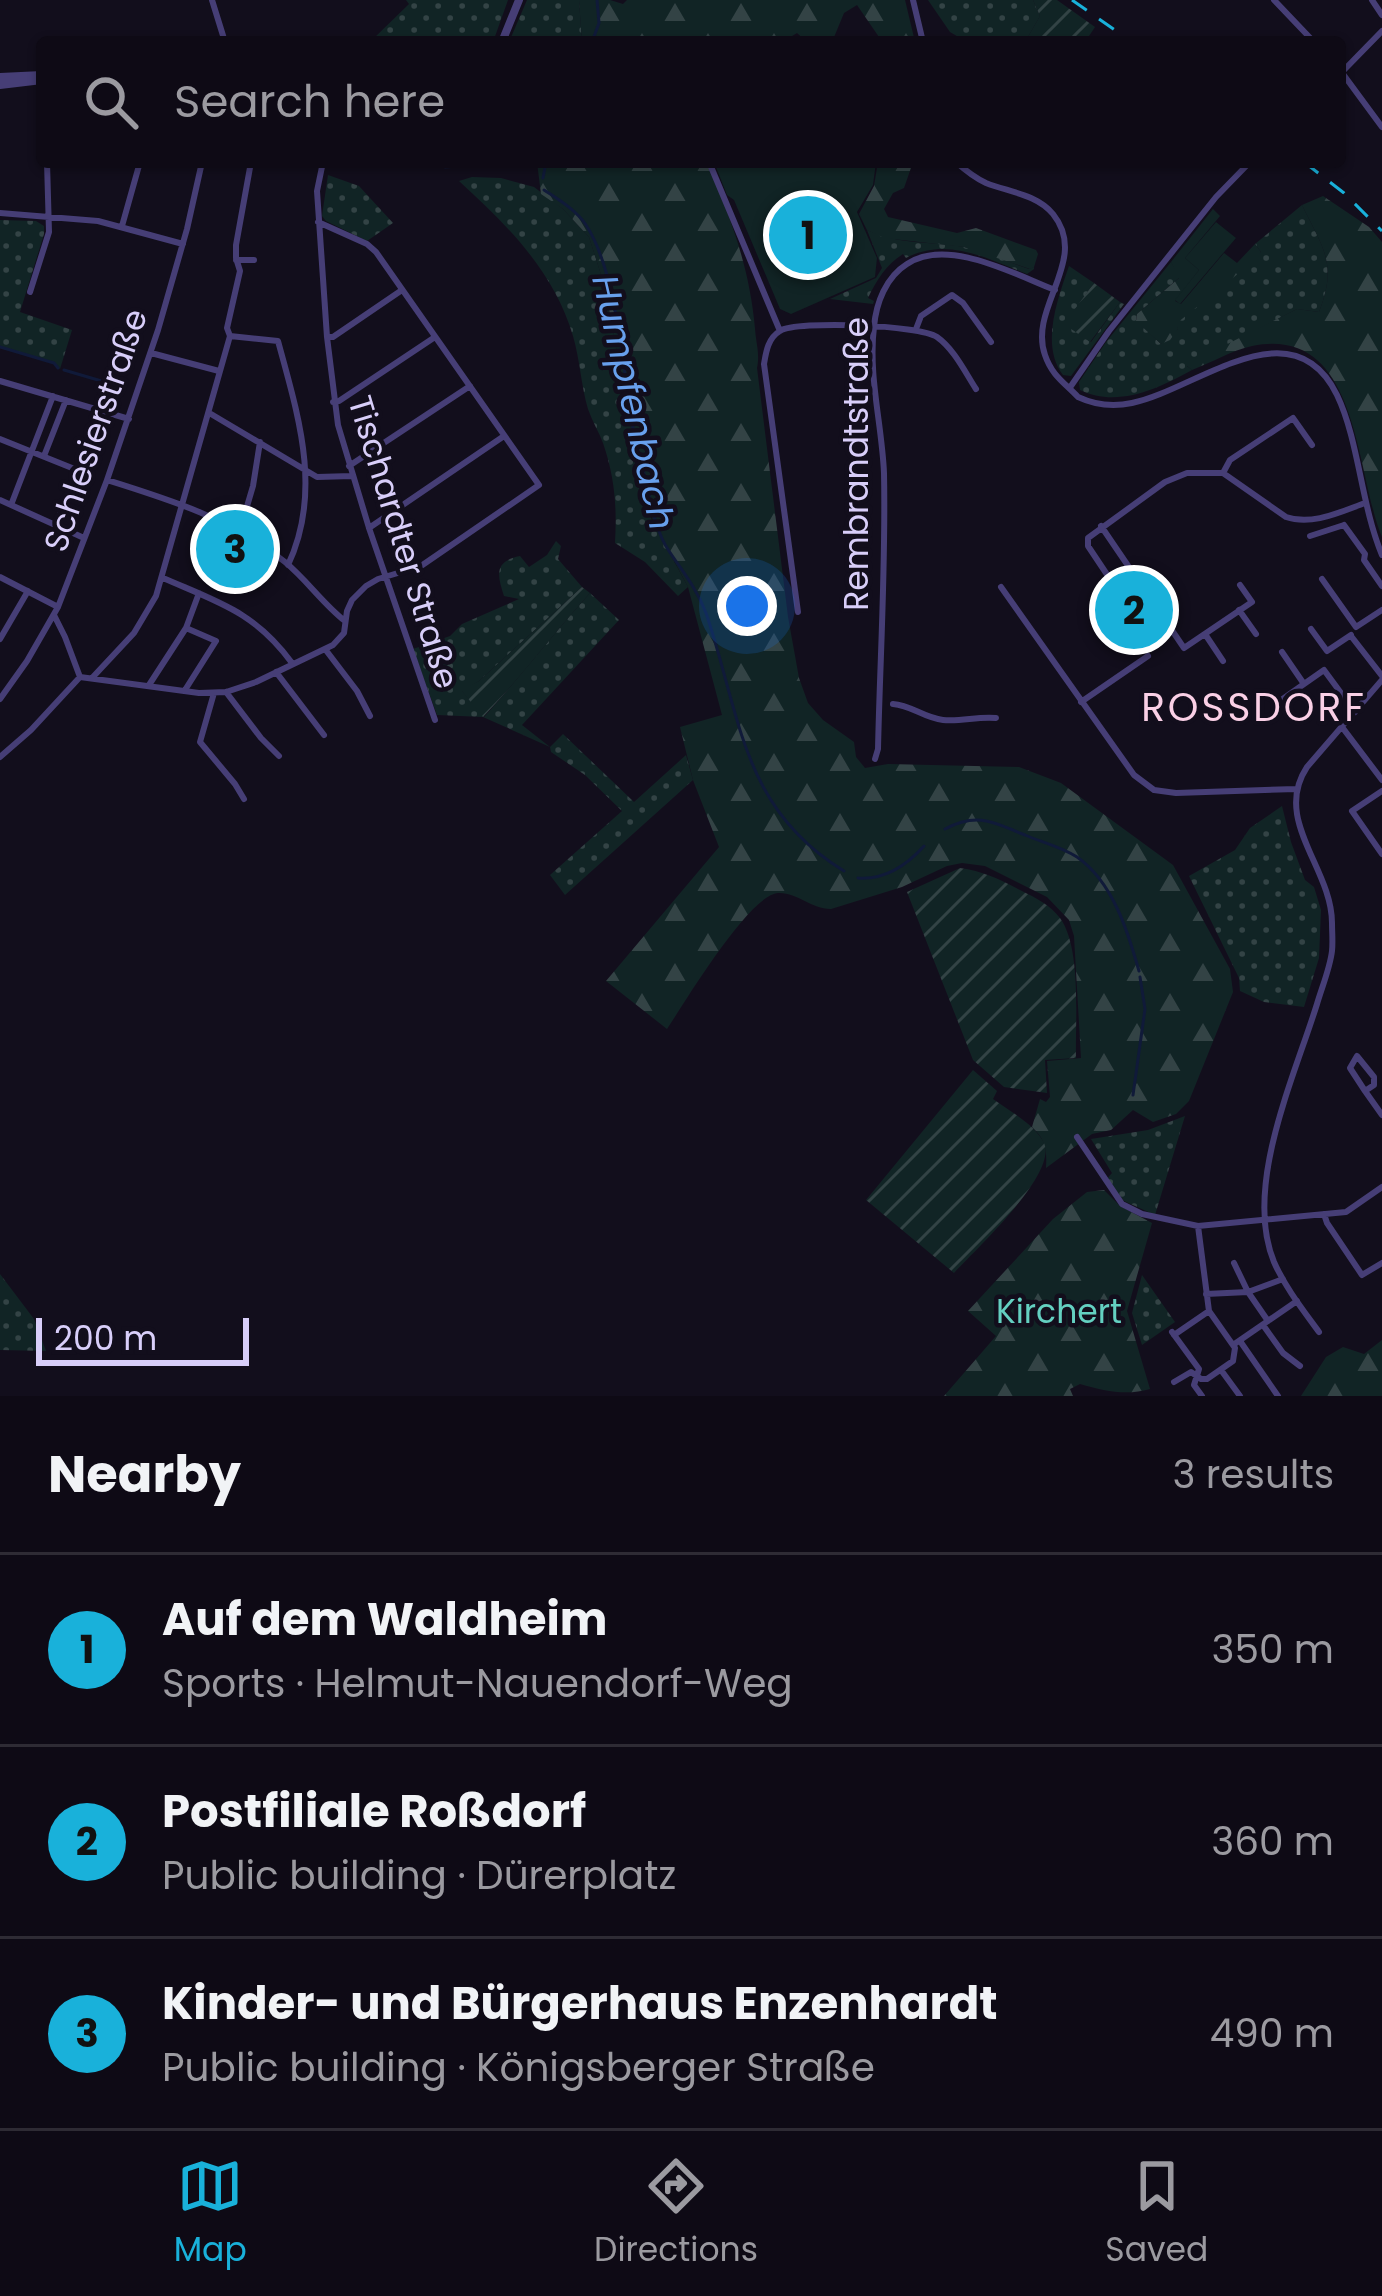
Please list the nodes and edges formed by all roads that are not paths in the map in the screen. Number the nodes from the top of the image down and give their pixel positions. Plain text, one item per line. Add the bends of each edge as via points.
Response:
1 (212, 0) edge
2 (518, 0) edge
3 (913, 0) edge
4 (1274, 0) edge
5 (1372, 0) edge
6 (1382, 15) edge
7 (1382, 31) edge
8 (223, 36) edge
9 (504, 36) edge
10 (922, 36) edge
11 (1308, 36) edge
12 (1346, 67) edge
13 (36, 78) edge
14 (1346, 79) edge
15 (0, 81) edge
16 (1382, 127) edge
17 (47, 168) edge
18 (138, 168) edge
19 (201, 168) edge
20 (250, 168) edge
21 (322, 168) edge
22 (711, 168) edge
23 (964, 168) edge
24 (1244, 168) edge
25 (0, 213) edge
26 (49, 216) junction
27 (318, 222) junction
28 (122, 226) junction
29 (182, 244) junction
30 (236, 260) junction
31 (254, 260) dead end
32 (402, 290) junction
33 (1055, 290) junction
34 (30, 292) dead end
35 (873, 328) junction
36 (916, 329) junction
37 (779, 331) junction
38 (230, 336) junction
39 (327, 337) junction
40 (435, 338) junction
41 (991, 342) dead end
42 (151, 352) junction
43 (220, 371) junction
44 (0, 381) edge
45 (470, 386) junction
46 (1071, 386) junction
47 (976, 389) dead end
48 (53, 396) junction
49 (66, 400) junction
50 (333, 402) junction
51 (209, 413) junction
52 (129, 419) junction
53 (43, 424) junction
54 (55, 429) junction
55 (504, 436) junction
56 (0, 439) edge
57 (260, 442) junction
58 (1312, 445) dead end
59 (33, 452) junction
60 (44, 457) junction
61 (349, 466) junction
62 (306, 472) junction
63 (1223, 473) junction
64 (352, 476) junction
65 (107, 480) junction
66 (0, 500) edge
67 (182, 503) junction
68 (1365, 503) junction
69 (11, 505) junction
70 (1349, 508) junction
71 (56, 525) junction
72 (1344, 525) junction
73 (1101, 526) junction
74 (369, 528) junction
75 (240, 530) junction
76 (1310, 536) dead end
77 (84, 538) junction
78 (1382, 555) edge
79 (288, 565) junction
80 (0, 577) edge
81 (386, 577) junction
82 (163, 578) junction
83 (1322, 580) dead end
84 (1139, 584) junction
85 (1240, 585) dead end
86 (1382, 586) edge
87 (1001, 587) dead end
88 (28, 591) junction
89 (199, 593) junction
90 (1239, 610) junction
91 (1382, 610) edge
92 (56, 611) junction
93 (798, 612) dead end
94 (345, 621) junction
95 (186, 628) junction
96 (1311, 629) dead end
97 (1204, 634) junction
98 (1256, 634) dead end
99 (0, 639) edge
100 (325, 649) junction
101 (1282, 652) dead end
102 (1148, 656) dead end
103 (1223, 661) dead end
104 (292, 663) junction
105 (276, 671) junction
106 (80, 677) junction
107 (92, 678) junction
108 (1382, 678) edge
109 (1304, 684) junction
110 (149, 685) junction
111 (184, 691) junction
112 (226, 692) junction
113 (214, 693) junction
114 (0, 699) edge
115 (1081, 702) junction
116 (1277, 703) dead end
117 (892, 704) dead end
118 (1355, 712) junction
119 (370, 716) dead end
120 (996, 718) dead end
121 (435, 720) dead end
122 (1342, 727) junction
123 (324, 735) dead end
124 (279, 756) dead end
125 (0, 757) edge
126 (875, 759) dead end
127 (1382, 780) edge
128 (1296, 788) junction
129 (1382, 790) edge
130 (244, 799) dead end
131 (1382, 854) edge
132 (1378, 1076) edge
133 (1365, 1091) junction
134 (1382, 1115) edge
135 (1077, 1137) dead end
136 (1382, 1187) edge
137 (1324, 1214) junction
138 (1264, 1220) junction
139 (1198, 1226) junction
140 (1234, 1263) dead end
141 (1382, 1263) edge
142 (1283, 1279) junction
143 (1248, 1292) junction
144 (1207, 1294) junction
145 (1298, 1300) junction
146 (1209, 1311) junction
147 (1266, 1323) junction
148 (1319, 1332) dead end
149 (1236, 1343) junction
150 (1300, 1366) dead end
151 (1221, 1370) junction
152 (1196, 1376) junction
153 (1174, 1382) dead end
154 (1202, 1396) edge
155 (1240, 1396) edge
156 (1278, 1396) edge

1 - 8 street
2 - 9 street
3 - 10 street
4 - 11 street
5 - 6 street
7 - 12 street
13 - 15 street
14 - 16 street
17 - 26 street
18 - 28 street
19 - 29 street, Schlesierstraße
20 - 30 street
21 - 27 street, Tischardter Straße
22 - 37 street
23 - 33 street via 1054,215 1066,246
24 - 46 street
25 - 26 street
26 - 28 street
26 - 34 street
27 - 32 street via 376,251
27 - 39 street, Tischardter Straße
28 - 29 street
29 - 42 street, Schlesierstraße
30 - 31 street
30 - 38 street
32 - 39 street
32 - 40 street
33 - 35 street, Rembrandtstraße via 958,254 932,254 890,280
33 - 46 street via 1044,353 1056,378
35 - 36 street
35 - 37 street
35 - 126 street, Rembrandtstraße via 884,472
36 - 41 street via 921,316 952,295
36 - 47 street via 938,338
37 - 93 street via 764,364
38 - 43 street
38 - 62 street via 278,341
39 - 50 street, Tischardter Straße
40 - 45 street
40 - 50 street
42 - 43 street
42 - 52 street, Schlesierstraße
43 - 51 street
44 - 48 street
45 - 55 street
45 - 61 street
46 - 68 street via 1082,399 1126,405 1247,357 1297,356 1337,395
48 - 49 street
48 - 53 street
49 - 52 street
49 - 54 street
50 - 61 street, Tischardter Straße
51 - 57 street
51 - 67 street
52 - 65 street, Schlesierstraße
53 - 54 street
53 - 59 street
54 - 60 street
55 - 74 street
55 - 81 street via 538,485 421,566
56 - 59 street
57 - 62 street
57 - 75 street
58 - 63 street via 1293,418
59 - 60 street
59 - 69 street
60 - 71 street via 76,470
61 - 64 street, Tischardter Straße
62 - 64 street
62 - 79 street via 302,529
63 - 70 street via 1297,521
63 - 73 street via 1176,477
64 - 74 street, Tischardter Straße
65 - 67 street
65 - 77 street, Schlesierstraße
66 - 69 street
67 - 75 street
67 - 82 street
68 - 70 street
68 - 78 street
69 - 71 street
70 - 72 street
71 - 77 street
72 - 76 street
72 - 86 street
73 - 84 street
73 - 84 street via 1088,542 1096,558 1120,592
74 - 81 street, Tischardter Straße
75 - 79 street
77 - 92 street, Schlesierstraße
79 - 94 street
80 - 88 street
81 - 94 street via 359,592
81 - 121 street, Tischardter Straße
82 - 89 street
82 - 107 street via 146,616
83 - 91 street via 1355,627
84 - 97 street via 1184,647
85 - 90 street via 1252,602
87 - 115 street
88 - 92 street
88 - 99 street
89 - 95 street
89 - 104 street via 250,618
90 - 97 street
90 - 98 street
92 - 106 street
92 - 114 street, Schlesierstraße
94 - 100 street via 342,638
95 - 110 street
95 - 111 street via 216,640
96 - 108 street via 1327,651 1350,634
97 - 103 street
100 - 104 street
100 - 119 street
101 - 109 street
102 - 115 street
104 - 105 street
105 - 112 street
105 - 123 street
106 - 107 street
106 - 125 street
107 - 110 street
108 - 118 street
109 - 116 street
109 - 118 street via 1324,670
110 - 111 street
111 - 113 street
112 - 113 street
112 - 124 street
113 - 130 street via 200,742
115 - 128 street via 1154,790
117 - 120 street via 934,719
118 - 122 street
122 - 127 street
122 - 128 street
128 - 138 street via 1296,814 1329,892 1333,951 1267,1166
129 - 131 street via 1352,811
132 - 133 street
132 - 133 street via 1357,1056 1350,1068
133 - 134 street
135 - 139 street via 1122,1204
136 - 137 street via 1346,1212
137 - 138 street
137 - 141 street via 1362,1275
138 - 139 street
138 - 142 street
139 - 144 street
140 - 143 street
142 - 143 street
142 - 145 street
143 - 144 street
143 - 147 street
144 - 146 street
145 - 147 street
145 - 148 street
146 - 149 street
146 - 152 street via 1173,1333
147 - 149 street
147 - 150 street
149 - 151 street
149 - 156 street
151 - 152 street
151 - 155 street
152 - 153 street
152 - 154 street

